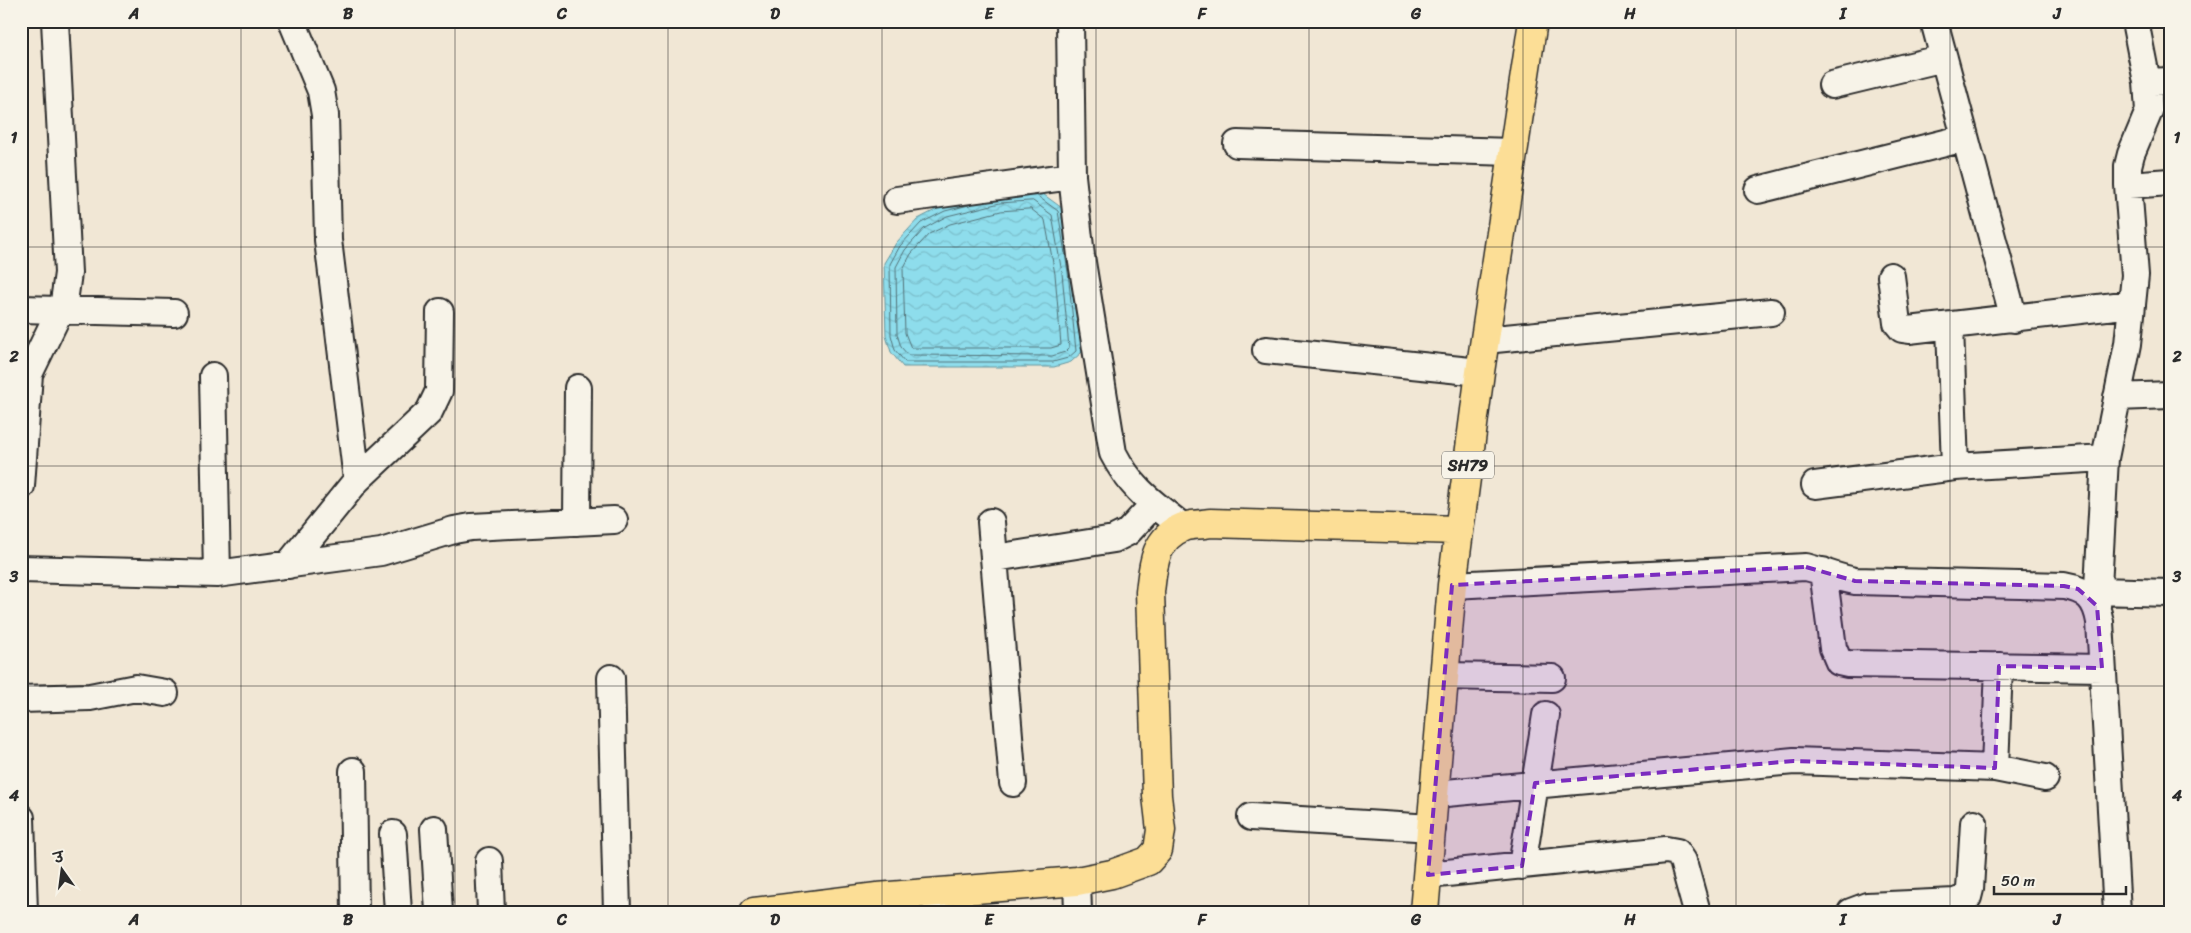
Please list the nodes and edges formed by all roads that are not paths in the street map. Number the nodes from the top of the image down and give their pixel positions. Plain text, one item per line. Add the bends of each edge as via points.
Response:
1 (55, 21) edge
2 (292, 21) edge
3 (1070, 21) edge
4 (1533, 21) edge
5 (1934, 21) edge
6 (2135, 21) edge
7 (1944, 58) junction
8 (2158, 81) edge
9 (1832, 85) dead end
10 (1965, 138) junction
11 (1236, 144) dead end
12 (1513, 152) junction
13 (1072, 176) junction
14 (2170, 182) edge
15 (2128, 185) junction
16 (1758, 190) dead end
17 (897, 200) dead end
18 (1891, 276) dead end
19 (2132, 304) junction
20 (21, 309) edge
21 (59, 311) junction
22 (440, 312) dead end
23 (1772, 312) dead end
24 (174, 313) dead end
25 (2014, 319) junction
26 (1950, 326) junction
27 (1485, 340) junction
28 (1266, 350) dead end
29 (1480, 372) junction
30 (213, 376) dead end
31 (578, 388) dead end
32 (2170, 395) edge
33 (2117, 397) junction
34 (2105, 458) junction
35 (1955, 467) junction
36 (357, 480) junction
37 (21, 486) edge
38 (1815, 486) dead end
39 (1154, 504) junction
40 (614, 520) dead end
41 (577, 522) junction
42 (991, 522) dead end
43 (1183, 527) junction
44 (1459, 530) junction
45 (994, 558) junction
46 (288, 565) junction
47 (21, 569) edge
48 (1823, 571) junction
49 (217, 574) junction
50 (1452, 584) junction
51 (2170, 593) edge
52 (2097, 599) junction
53 (1999, 666) junction
54 (2102, 668) junction
55 (1445, 676) junction
56 (611, 678) dead end
57 (1552, 678) dead end
58 (165, 693) dead end
59 (21, 699) edge
60 (1546, 715) dead end
61 (1995, 768) junction
62 (353, 771) dead end
63 (2045, 778) dead end
64 (1013, 783) dead end
65 (1535, 783) junction
66 (1435, 794) junction
67 (1251, 817) dead end
68 (21, 818) edge
69 (1974, 823) dead end
70 (1432, 828) junction
71 (434, 829) dead end
72 (393, 834) dead end
73 (489, 861) dead end
74 (1522, 866) junction
75 (1428, 876) junction
76 (1077, 881) junction
77 (937, 902) edge
78 (849, 906) edge
79 (24, 912) edge
80 (355, 912) edge
81 (398, 912) edge
82 (439, 912) edge
83 (491, 912) edge
84 (617, 912) edge
85 (754, 912) edge
86 (1078, 912) edge
87 (1424, 912) edge
88 (1697, 912) edge
89 (1852, 912) edge
90 (2117, 912) edge

1 - 21 street via 68,273 64,302
2 - 36 street via 321,91 325,114 328,240
3 - 13 street
4 - 12 main road, SH79
5 - 7 street
6 - 8 street
7 - 9 street
7 - 10 street
8 - 15 street via 2131,154
10 - 16 street
10 - 25 street
11 - 12 street
12 - 27 main road, SH79
13 - 17 street
13 - 39 street via 1081,256 1113,454 1137,491
14 - 15 street
15 - 19 street via 2135,275
18 - 26 street via 1897,323 1902,329
19 - 25 street
19 - 33 street
20 - 21 street
21 - 24 street
21 - 37 street via 29,374
22 - 36 street via 439,391 435,403
23 - 27 street
25 - 26 street
26 - 35 street
27 - 29 main road, SH79
28 - 29 street
29 - 44 main road, SH79
30 - 49 street
31 - 41 street
32 - 33 street
33 - 34 street
34 - 35 street
34 - 52 street
35 - 38 street
36 - 46 street
39 - 43 street
39 - 45 street via 1128,532 1114,539
40 - 41 street
41 - 46 street via 471,527 381,552
42 - 45 street
43 - 44 main road via 1210,524
43 - 76 main road via 1163,540 1154,560 1150,592 1161,830 1158,850 1148,861 1112,874
44 - 50 main road, SH79
45 - 64 street
46 - 49 street
47 - 49 street
48 - 50 street via 1788,567
48 - 52 street via 1854,581 2064,586
48 - 53 street via 1833,648 1839,662
50 - 55 main road, SH79
51 - 52 street
52 - 54 street
53 - 54 street
53 - 61 street
54 - 90 street
55 - 57 street
55 - 66 main road, SH79
56 - 84 street
58 - 59 street via 136,688 90,697
60 - 65 street
61 - 63 street
61 - 65 street via 1794,761
62 - 80 street
65 - 66 street
65 - 74 street
66 - 70 main road, SH79
67 - 70 street
68 - 79 street
69 - 89 street via 1968,897 1955,902 1867,906
70 - 75 main road, SH79
71 - 82 street
72 - 81 street
73 - 83 street
74 - 75 street
74 - 88 street via 1666,850 1677,852 1686,868
75 - 87 main road, SH79
76 - 77 main road
76 - 86 street
77 - 78 main road
78 - 85 main road

